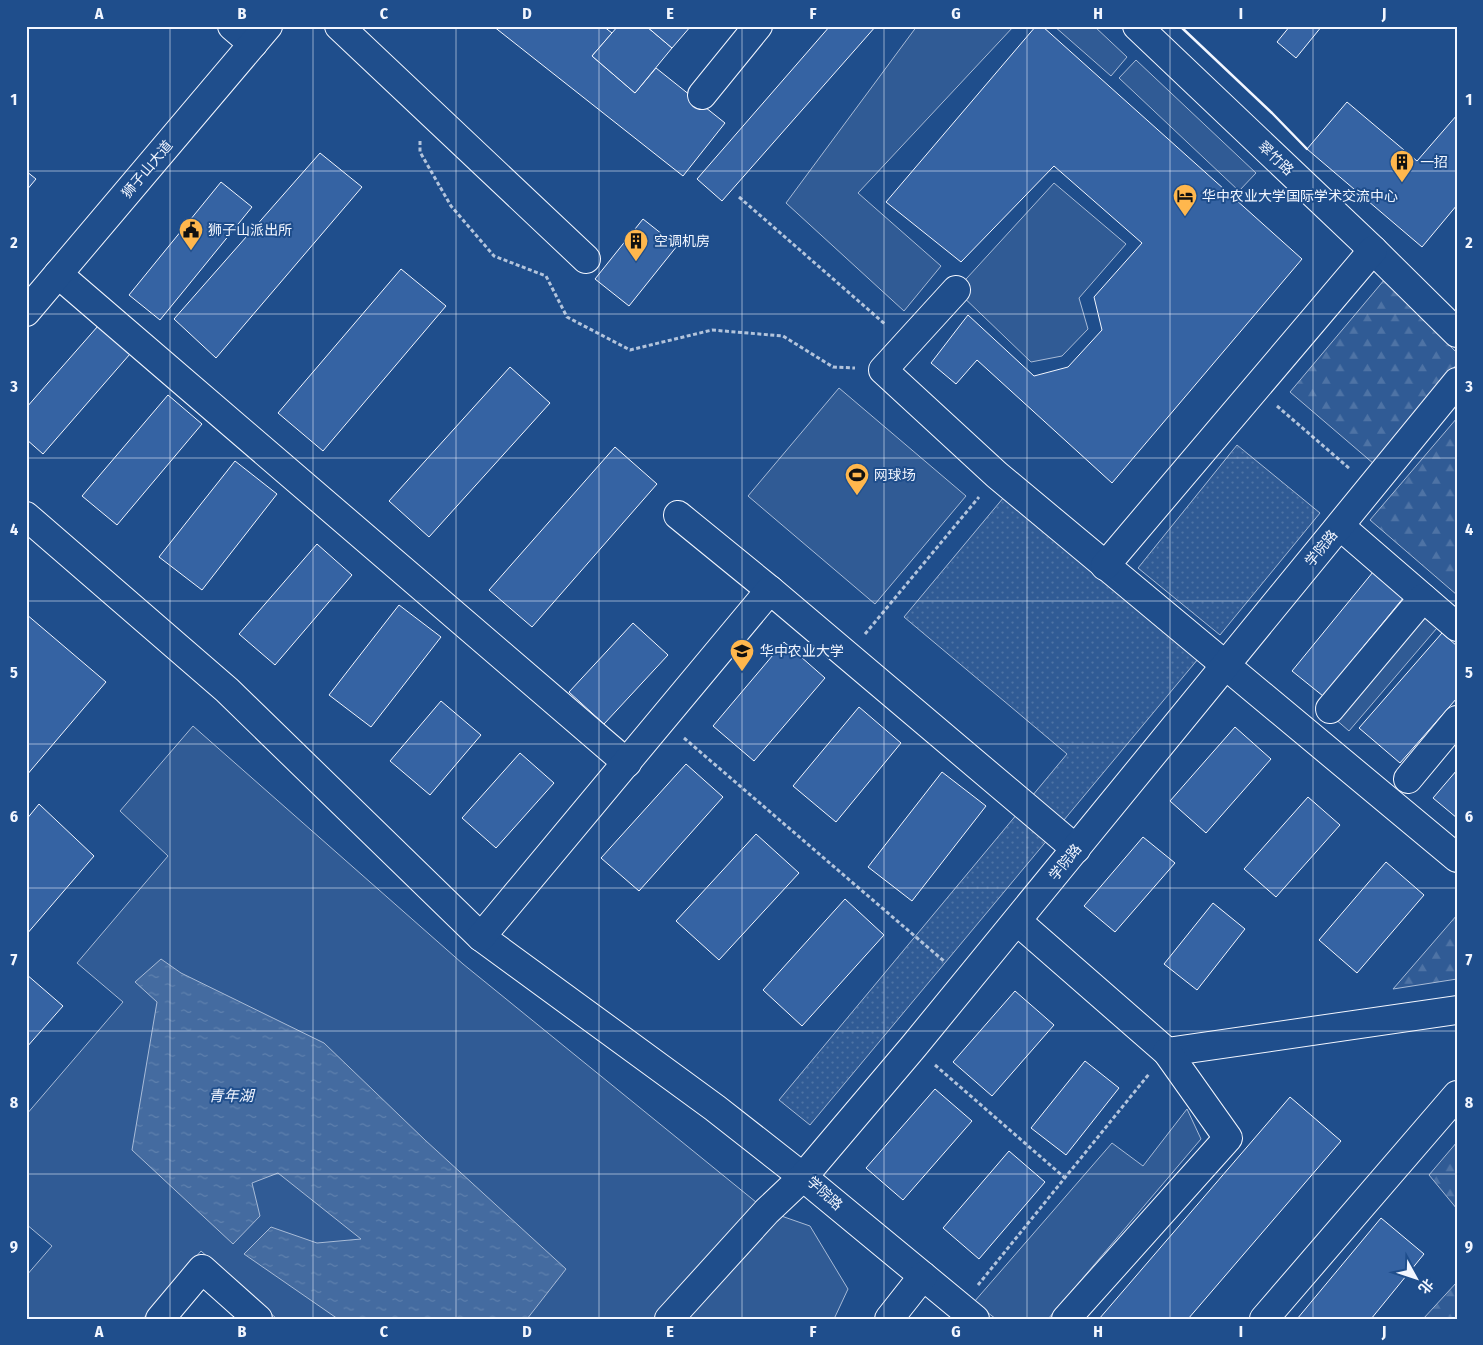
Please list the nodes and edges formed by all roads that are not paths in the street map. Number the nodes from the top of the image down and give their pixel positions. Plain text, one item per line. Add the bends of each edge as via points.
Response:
1 (232, 26) edge
2 (339, 26) edge
3 (758, 26) edge
4 (1137, 26) edge
5 (260, 35) edge
6 (702, 96) dead end
7 (1373, 250) junction
8 (586, 259) dead end
9 (58, 274) junction
10 (956, 290) dead end
11 (26, 312) edge
12 (1457, 333) edge
13 (1457, 382) edge
14 (678, 515) dead end
15 (26, 516) edge
16 (1340, 526) junction
17 (1105, 566) junction
18 (770, 590) junction
19 (1424, 598) junction
20 (1457, 627) edge
21 (1226, 665) junction
22 (1330, 709) dead end
23 (1457, 720) edge
24 (627, 763) junction
25 (1408, 779) dead end
26 (1076, 849) junction
27 (1457, 858) edge
28 (1017, 921) junction
29 (481, 937) junction
30 (1457, 1010) edge
31 (1167, 1052) junction
32 (1457, 1095) edge
33 (803, 1176) junction
34 (923, 1276) junction
35 (967, 1313) edge
36 (160, 1319) edge
37 (258, 1319) edge
38 (668, 1319) edge
39 (889, 1319) edge
40 (1066, 1319) edge
41 (1264, 1319) edge

1 - 5 street
2 - 8 street
3 - 6 street
4 - 7 street, 翠竹路
5 - 9 street, 狮子山大道
7 - 12 street, 翠竹路
7 - 17 street
9 - 11 street, 狮子山大道
9 - 24 street
10 - 17 street via 883,370 997,475
13 - 16 street, 学院路
14 - 18 street
15 - 29 street via 226,690
16 - 19 street
16 - 21 street, 学院路
17 - 21 street
18 - 24 street
18 - 26 street
19 - 20 street
19 - 22 street
21 - 26 street, 学院路
21 - 27 street
23 - 25 street
24 - 29 street
26 - 28 street, 学院路
28 - 31 street
28 - 33 street, 学院路
29 - 33 street
30 - 31 street
31 - 40 street via 1228,1138
32 - 41 street
33 - 34 street, 学院路
33 - 38 street
34 - 35 street, 学院路
34 - 39 street
36 - 37 street via 202,1269

